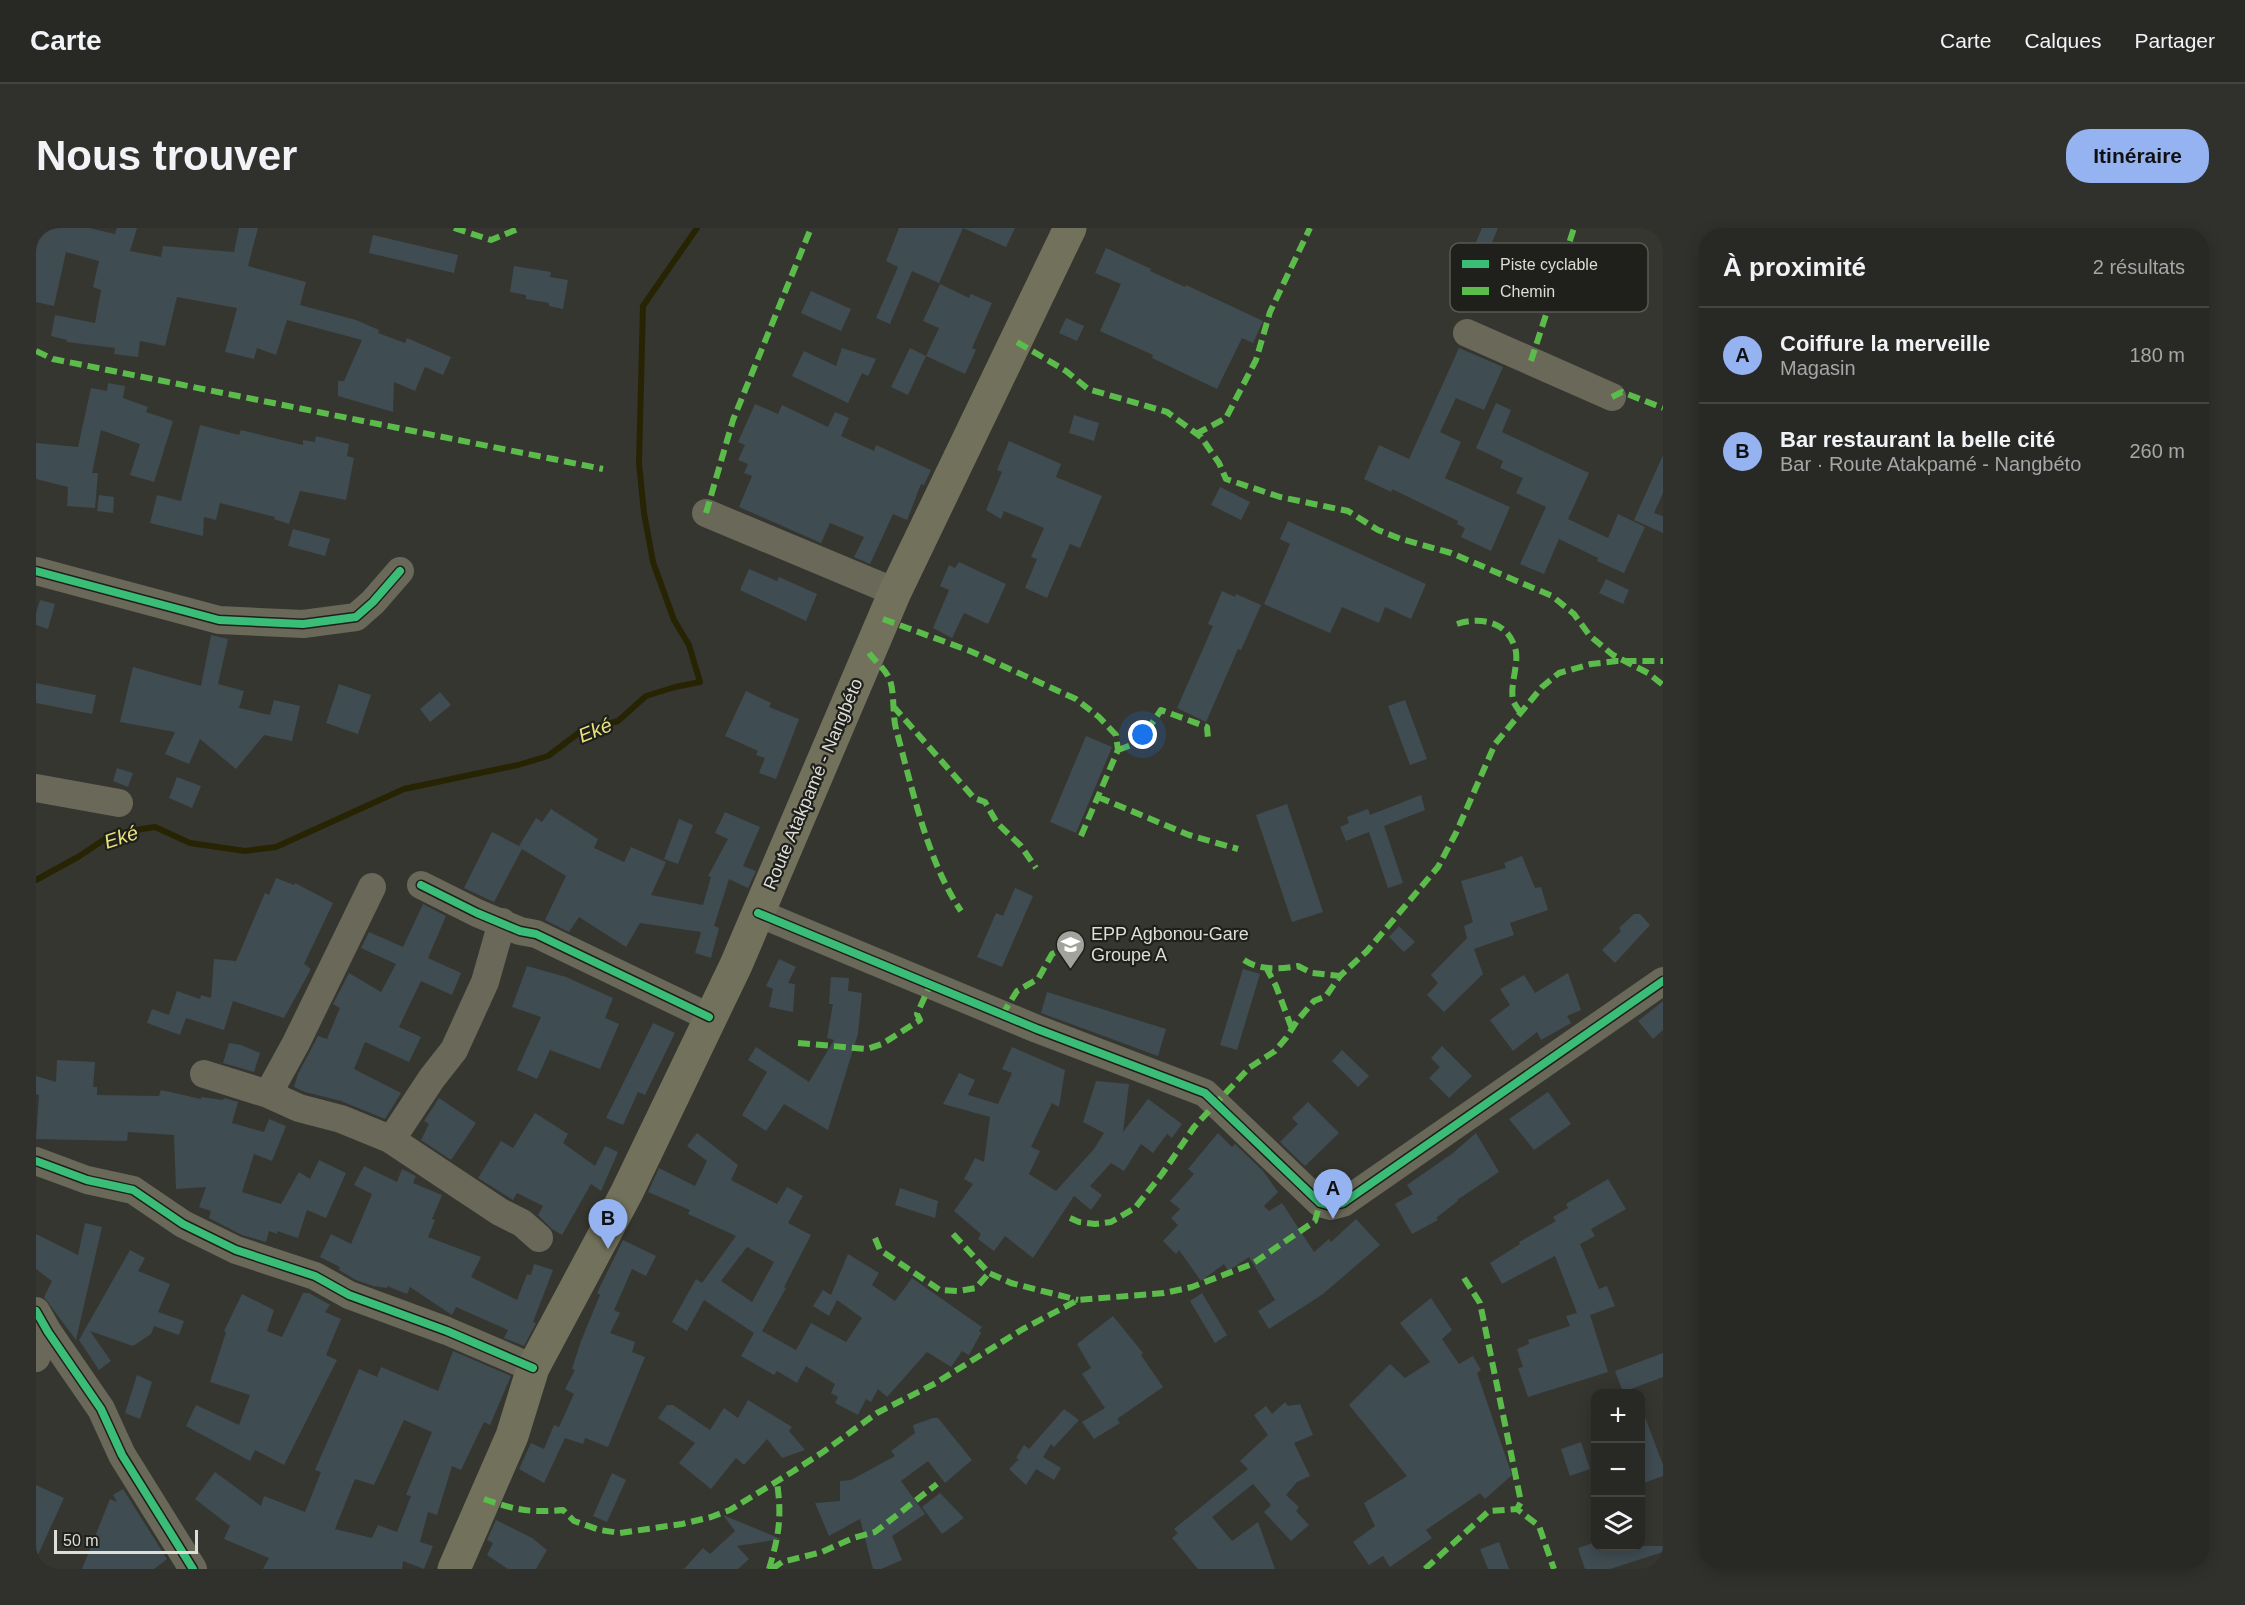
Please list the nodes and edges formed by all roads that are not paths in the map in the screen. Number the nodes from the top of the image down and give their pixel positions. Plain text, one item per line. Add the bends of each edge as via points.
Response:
1 (1070, 228) edge
2 (1467, 333) dead end
3 (1612, 397) dead end
4 (706, 513) dead end
5 (36, 571) edge
6 (400, 571) dead end
7 (895, 592) junction
8 (36, 788) edge
9 (119, 803) dead end
10 (421, 885) dead end
11 (372, 887) dead end
12 (758, 913) junction
13 (502, 922) junction
14 (1663, 981) edge
15 (710, 1017) junction
16 (204, 1074) dead end
17 (268, 1094) junction
18 (390, 1139) junction
19 (36, 1161) edge
20 (539, 1238) dead end
21 (42, 1321) edge
22 (36, 1358) edge
23 (533, 1368) junction
24 (193, 1569) edge
25 (454, 1569) edge

1 - 7 main road, Route Atakpamé - Nangbéto
2 - 3 street
4 - 7 street
5 - 6 street via 219,620 303,624 356,617
7 - 12 main road, Route Atakpamé - Nangbéto
8 - 9 street
10 - 13 street
11 - 17 street
12 - 14 street via 1028,1026 1205,1093 1320,1203 1331,1206 1343,1203
12 - 15 main road, Route Atakpamé - Nangbéto
13 - 15 street via 536,934
13 - 18 street via 485,982 454,1050
15 - 23 main road, Route Atakpamé - Nangbéto via 627,1192
16 - 17 street
17 - 18 street
18 - 20 street via 522,1223
19 - 23 street via 87,1180 133,1190 183,1224 236,1250 315,1276 349,1295
21 - 22 street
21 - 24 street via 100,1409 122,1455
23 - 25 main road, Route Atakpamé - Nangbéto via 512,1436

